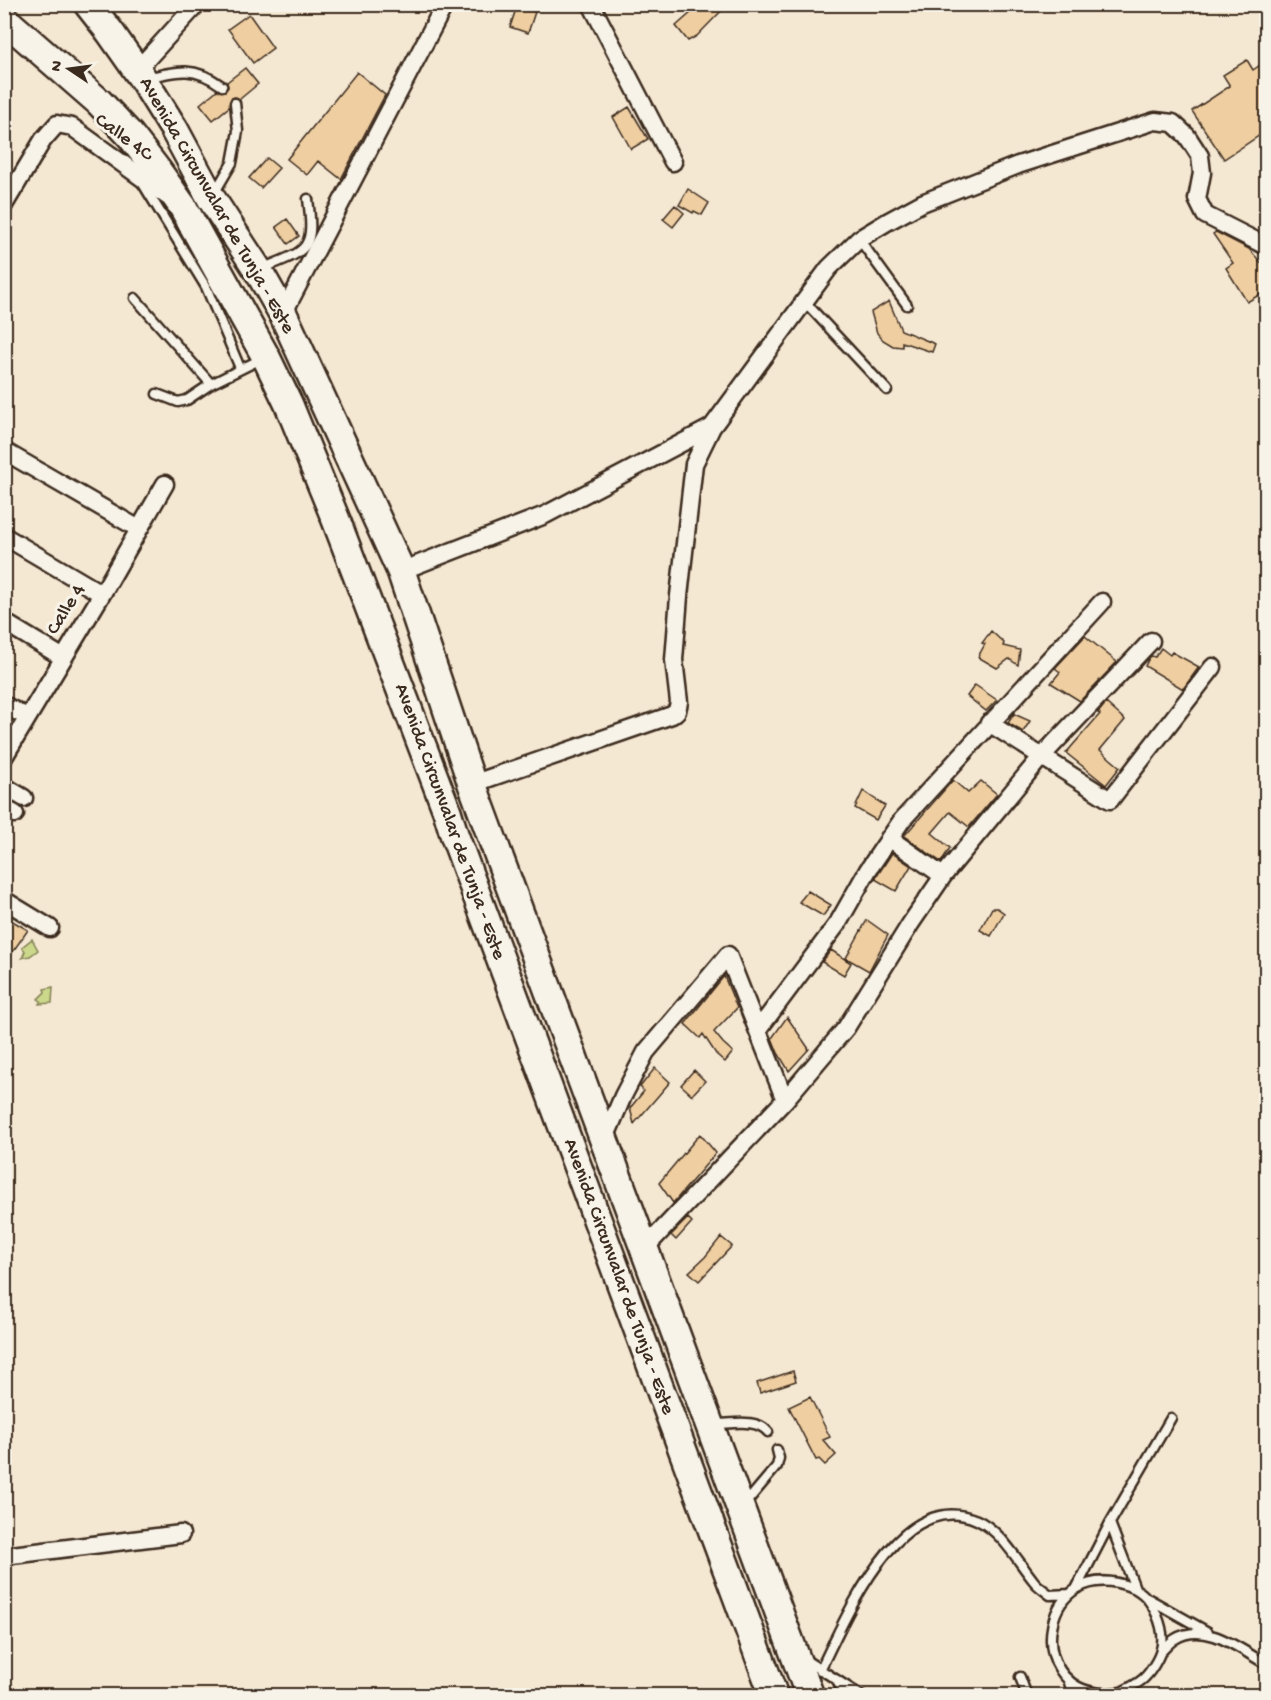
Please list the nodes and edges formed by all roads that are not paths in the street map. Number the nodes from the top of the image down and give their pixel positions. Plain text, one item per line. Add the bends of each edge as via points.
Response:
1 (88, 4) edge
2 (197, 4) edge
3 (445, 4) edge
4 (591, 4) edge
5 (4, 19) edge
6 (140, 75) junction
7 (222, 86) dead end
8 (235, 103) dead end
9 (673, 162) dead end
10 (135, 173) junction
11 (9, 185) edge
12 (211, 198) junction
13 (308, 199) dead end
14 (4, 205) edge
15 (183, 207) junction
16 (859, 239) junction
17 (1266, 246) edge
18 (258, 270) junction
19 (135, 298) dead end
20 (804, 301) junction
21 (907, 305) dead end
22 (283, 314) junction
23 (266, 357) junction
24 (240, 368) junction
25 (211, 384) junction
26 (887, 390) dead end
27 (157, 394) dead end
28 (712, 427) junction
29 (4, 451) edge
30 (165, 484) dead end
31 (139, 529) junction
32 (4, 536) edge
33 (401, 571) junction
34 (102, 594) junction
35 (1102, 602) dead end
36 (4, 622) edge
37 (1151, 641) dead end
38 (63, 657) junction
39 (1213, 667) dead end
40 (4, 705) edge
41 (27, 717) junction
42 (989, 723) junction
43 (4, 757) edge
44 (1041, 757) junction
45 (472, 784) junction
46 (4, 786) edge
47 (24, 798) dead end
48 (889, 838) junction
49 (944, 876) junction
50 (4, 900) edge
51 (50, 928) dead end
52 (758, 1030) junction
53 (785, 1100) junction
54 (604, 1141) junction
55 (644, 1249) junction
56 (1171, 1418) dead end
57 (709, 1424) junction
58 (768, 1432) dead end
59 (777, 1450) dead end
60 (740, 1509) junction
61 (1110, 1523) junction
62 (181, 1534) dead end
63 (4, 1556) edge
64 (1135, 1588) junction
65 (1073, 1592) junction
66 (1148, 1599) junction
67 (1219, 1638) junction
68 (793, 1650) junction
69 (1161, 1652) junction
70 (1266, 1664) edge
71 (820, 1670) junction
72 (1020, 1677) dead end
73 (1067, 1678) junction
74 (836, 1680) junction
75 (1118, 1694) edge
76 (774, 1695) edge
77 (810, 1695) edge
78 (844, 1695) edge
79 (862, 1695) edge
80 (1027, 1695) edge
81 (1072, 1695) edge

1 - 6 highway, Avenida Circunvalar de Tunja - Este
2 - 6 street
3 - 22 street
4 - 9 street
5 - 15 highway, Avenida Circunvalar de Tunja - Este via 99,102 130,135
6 - 7 lane via 188,70 208,76
6 - 12 highway, Avenida Circunvalar de Tunja - Este
8 - 12 lane via 238,131 232,163
10 - 11 street, Calle 4C via 72,127 57,124
10 - 15 street, Calle 4C
10 - 24 lane via 206,287
11 - 14 street, Calle 4C
12 - 18 highway, Avenida Circunvalar de Tunja - Este
13 - 18 lane via 312,226 303,250
15 - 23 highway, Avenida Circunvalar de Tunja - Este
16 - 17 street via 922,203 1018,165 1155,121 1173,123 1200,156 1202,173 1197,200 1205,215
16 - 20 street via 829,268
16 - 21 lane
18 - 22 highway, Avenida Circunvalar de Tunja - Este
19 - 25 lane
20 - 26 lane
20 - 28 street
22 - 33 highway, Avenida Circunvalar de Tunja - Este
23 - 24 lane
23 - 76 highway, Avenida Circunvalar de Tunja - Este via 336,520 447,811
24 - 25 lane
25 - 27 lane via 178,402
28 - 33 street via 545,515
28 - 45 street via 694,464 674,660 677,711
29 - 31 street
30 - 31 street, Calle 4
31 - 34 street, Calle 4
32 - 34 street
33 - 45 highway, Avenida Circunvalar de Tunja - Este
34 - 38 street, Calle 4
35 - 42 street
36 - 38 street
37 - 44 street
38 - 41 street, Calle 4
39 - 44 street via 1110,800
40 - 41 street
41 - 43 street, Calle 4
42 - 44 street
42 - 48 street
44 - 49 street
45 - 54 highway, Avenida Circunvalar de Tunja - Este
46 - 47 street
48 - 49 street
48 - 52 street via 838,923
49 - 53 street via 846,1028
50 - 51 street
52 - 53 street
52 - 54 street via 728,955 646,1052
53 - 55 street
54 - 55 highway, Avenida Circunvalar de Tunja - Este
55 - 57 highway, Avenida Circunvalar de Tunja - Este
56 - 61 lane
57 - 58 lane via 756,1423
57 - 60 highway, Avenida Circunvalar de Tunja - Este
59 - 60 lane via 777,1466
60 - 68 highway, Avenida Circunvalar de Tunja - Este
61 - 64 lane
61 - 65 lane
62 - 63 street
64 - 65 lane via 1116,1581 1095,1581
64 - 66 lane
65 - 71 lane via 1050,1595 978,1520 953,1514 928,1520 901,1536 878,1564 857,1596
65 - 73 lane via 1057,1609 1051,1627 1050,1646 1056,1664
66 - 67 lane
66 - 69 lane via 1161,1624
67 - 69 lane via 1190,1633 1174,1639
67 - 70 lane
68 - 71 lane
68 - 77 highway, Avenida Circunvalar de Tunja - Este
69 - 75 lane via 1146,1677
71 - 74 lane
72 - 80 lane
73 - 75 lane via 1083,1689
73 - 81 lane
74 - 78 lane
74 - 79 lane

